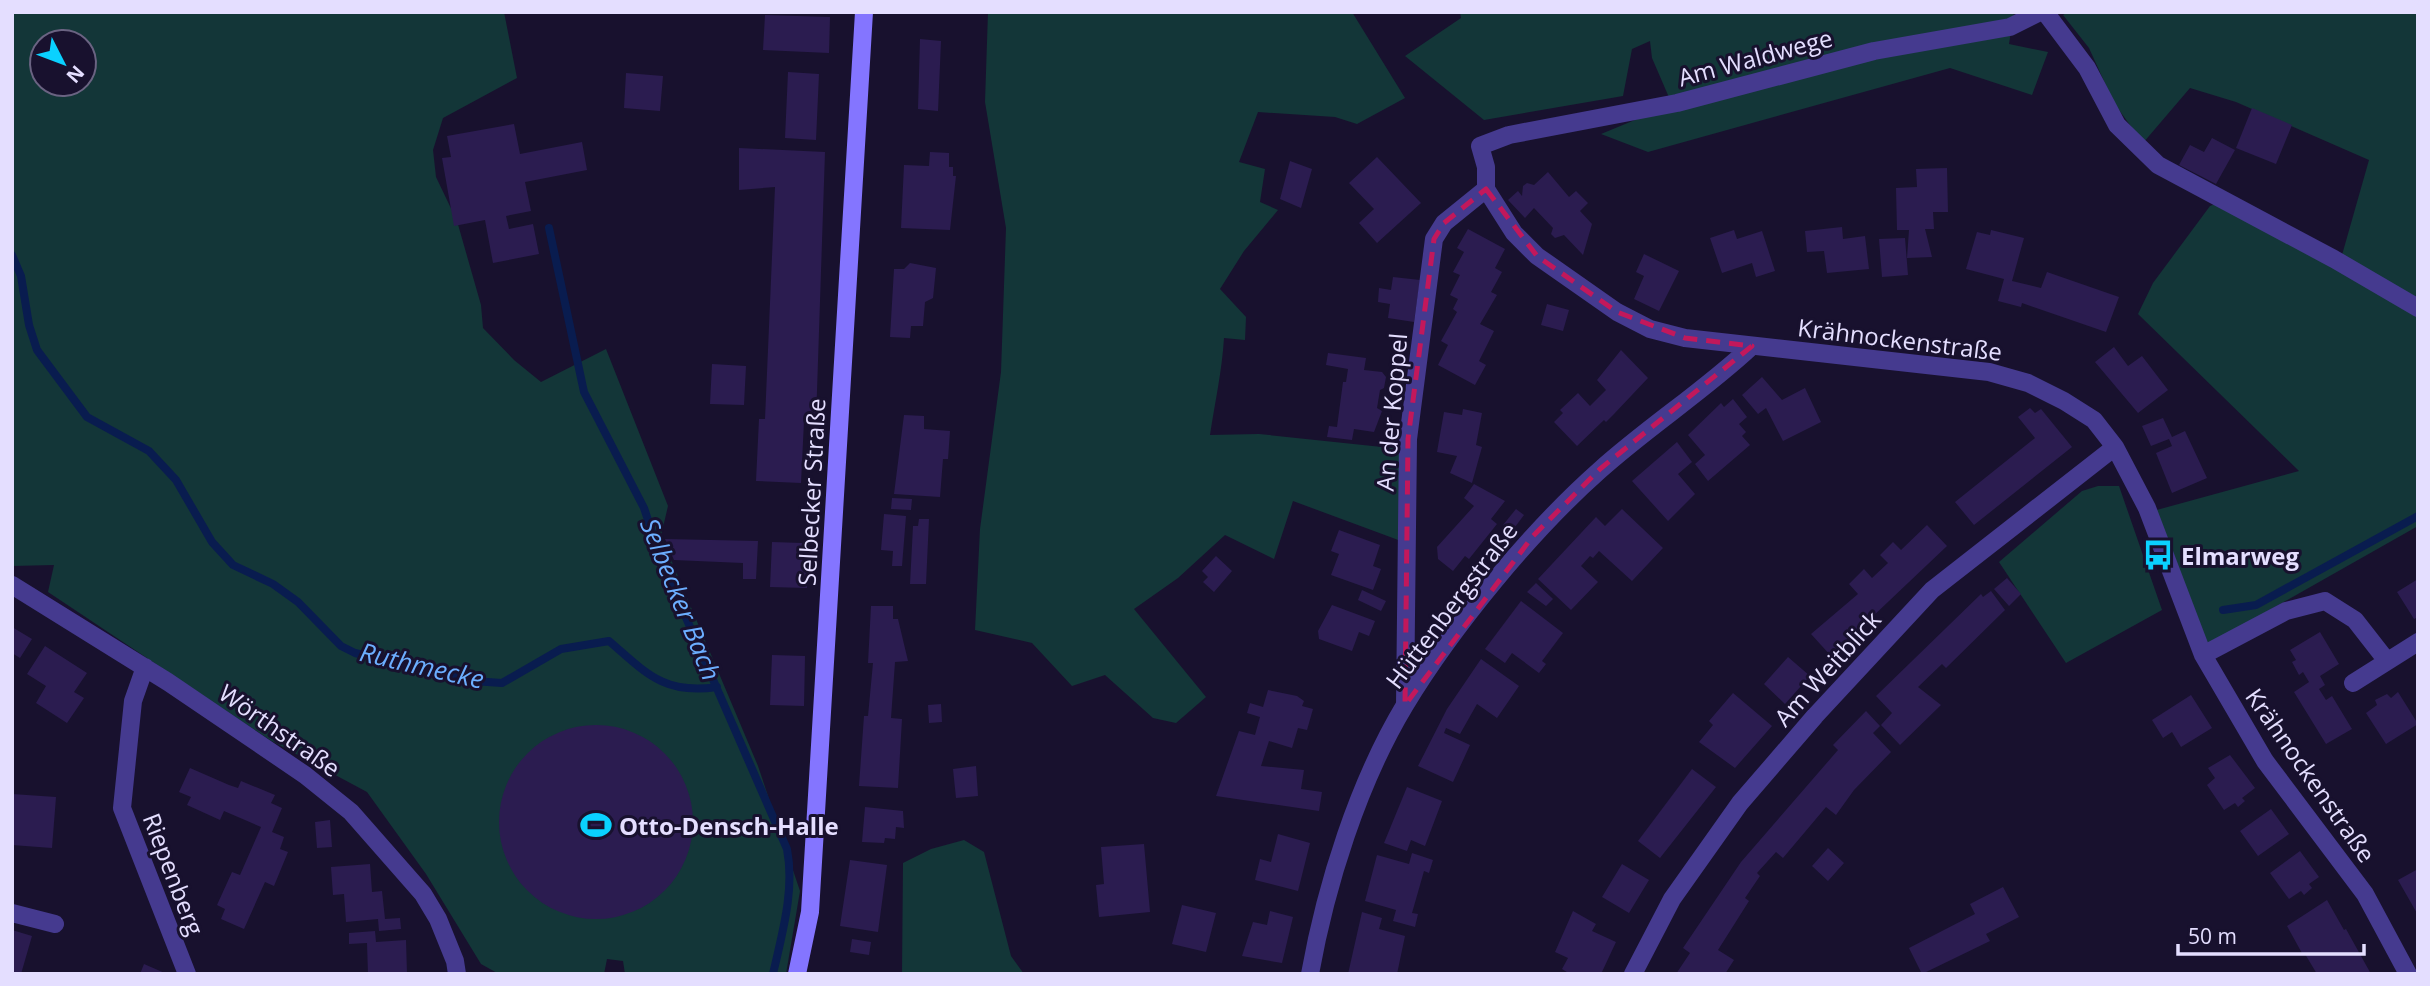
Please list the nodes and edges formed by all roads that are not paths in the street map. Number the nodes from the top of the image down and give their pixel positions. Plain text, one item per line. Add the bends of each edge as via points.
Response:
1 (864, 12) edge
2 (2040, 12) edge
3 (2045, 12) edge
4 (1480, 146) joint
5 (1486, 189) junction
6 (2418, 307) edge
7 (1752, 346) junction
8 (2115, 447) junction
9 (12, 585) edge
10 (2418, 642) edge
11 (2203, 655) junction
12 (2387, 661) junction
13 (145, 667) junction
14 (2353, 683) dead end
15 (1405, 705) junction
16 (12, 913) edge
17 (55, 924) dead end
18 (187, 974) edge
19 (457, 974) edge
20 (797, 974) edge
21 (1310, 974) edge
22 (1633, 974) edge
23 (2408, 974) edge

1 - 20 main road, Selbecker Straße via 810,912
2 - 4 street, Am Waldwege via 2010,27 1874,51 1677,103 1509,135
3 - 6 street via 2087,68 2117,125 2158,165
4 - 5 street, Krähnockenstraße
5 - 7 street, Krähnockenstraße via 1514,233 1537,256 1617,312 1650,329 1685,338
5 - 15 street, An der Koppel via 1444,223 1434,239 1408,439
7 - 8 street, Krähnockenstraße via 1989,372 2028,383 2064,401 2094,420
7 - 15 street, Hüttenbergstraße via 1600,469 1533,536
8 - 11 street, Krähnockenstraße via 2147,508
8 - 22 street, Am Weitblick via 1933,590 1824,706 1740,803 1672,899
9 - 13 street, Wörthstraße
10 - 12 street
11 - 12 street via 2286,611 2325,601 2355,621
11 - 23 street, Krähnockenstraße via 2265,761 2365,894
12 - 14 street
13 - 18 street, Riepenberg via 133,701 122,808
13 - 19 street, Wörthstraße via 305,775 351,812 423,894 438,919
15 - 21 street, Hüttenbergstraße via 1370,775 1334,876
16 - 17 street

